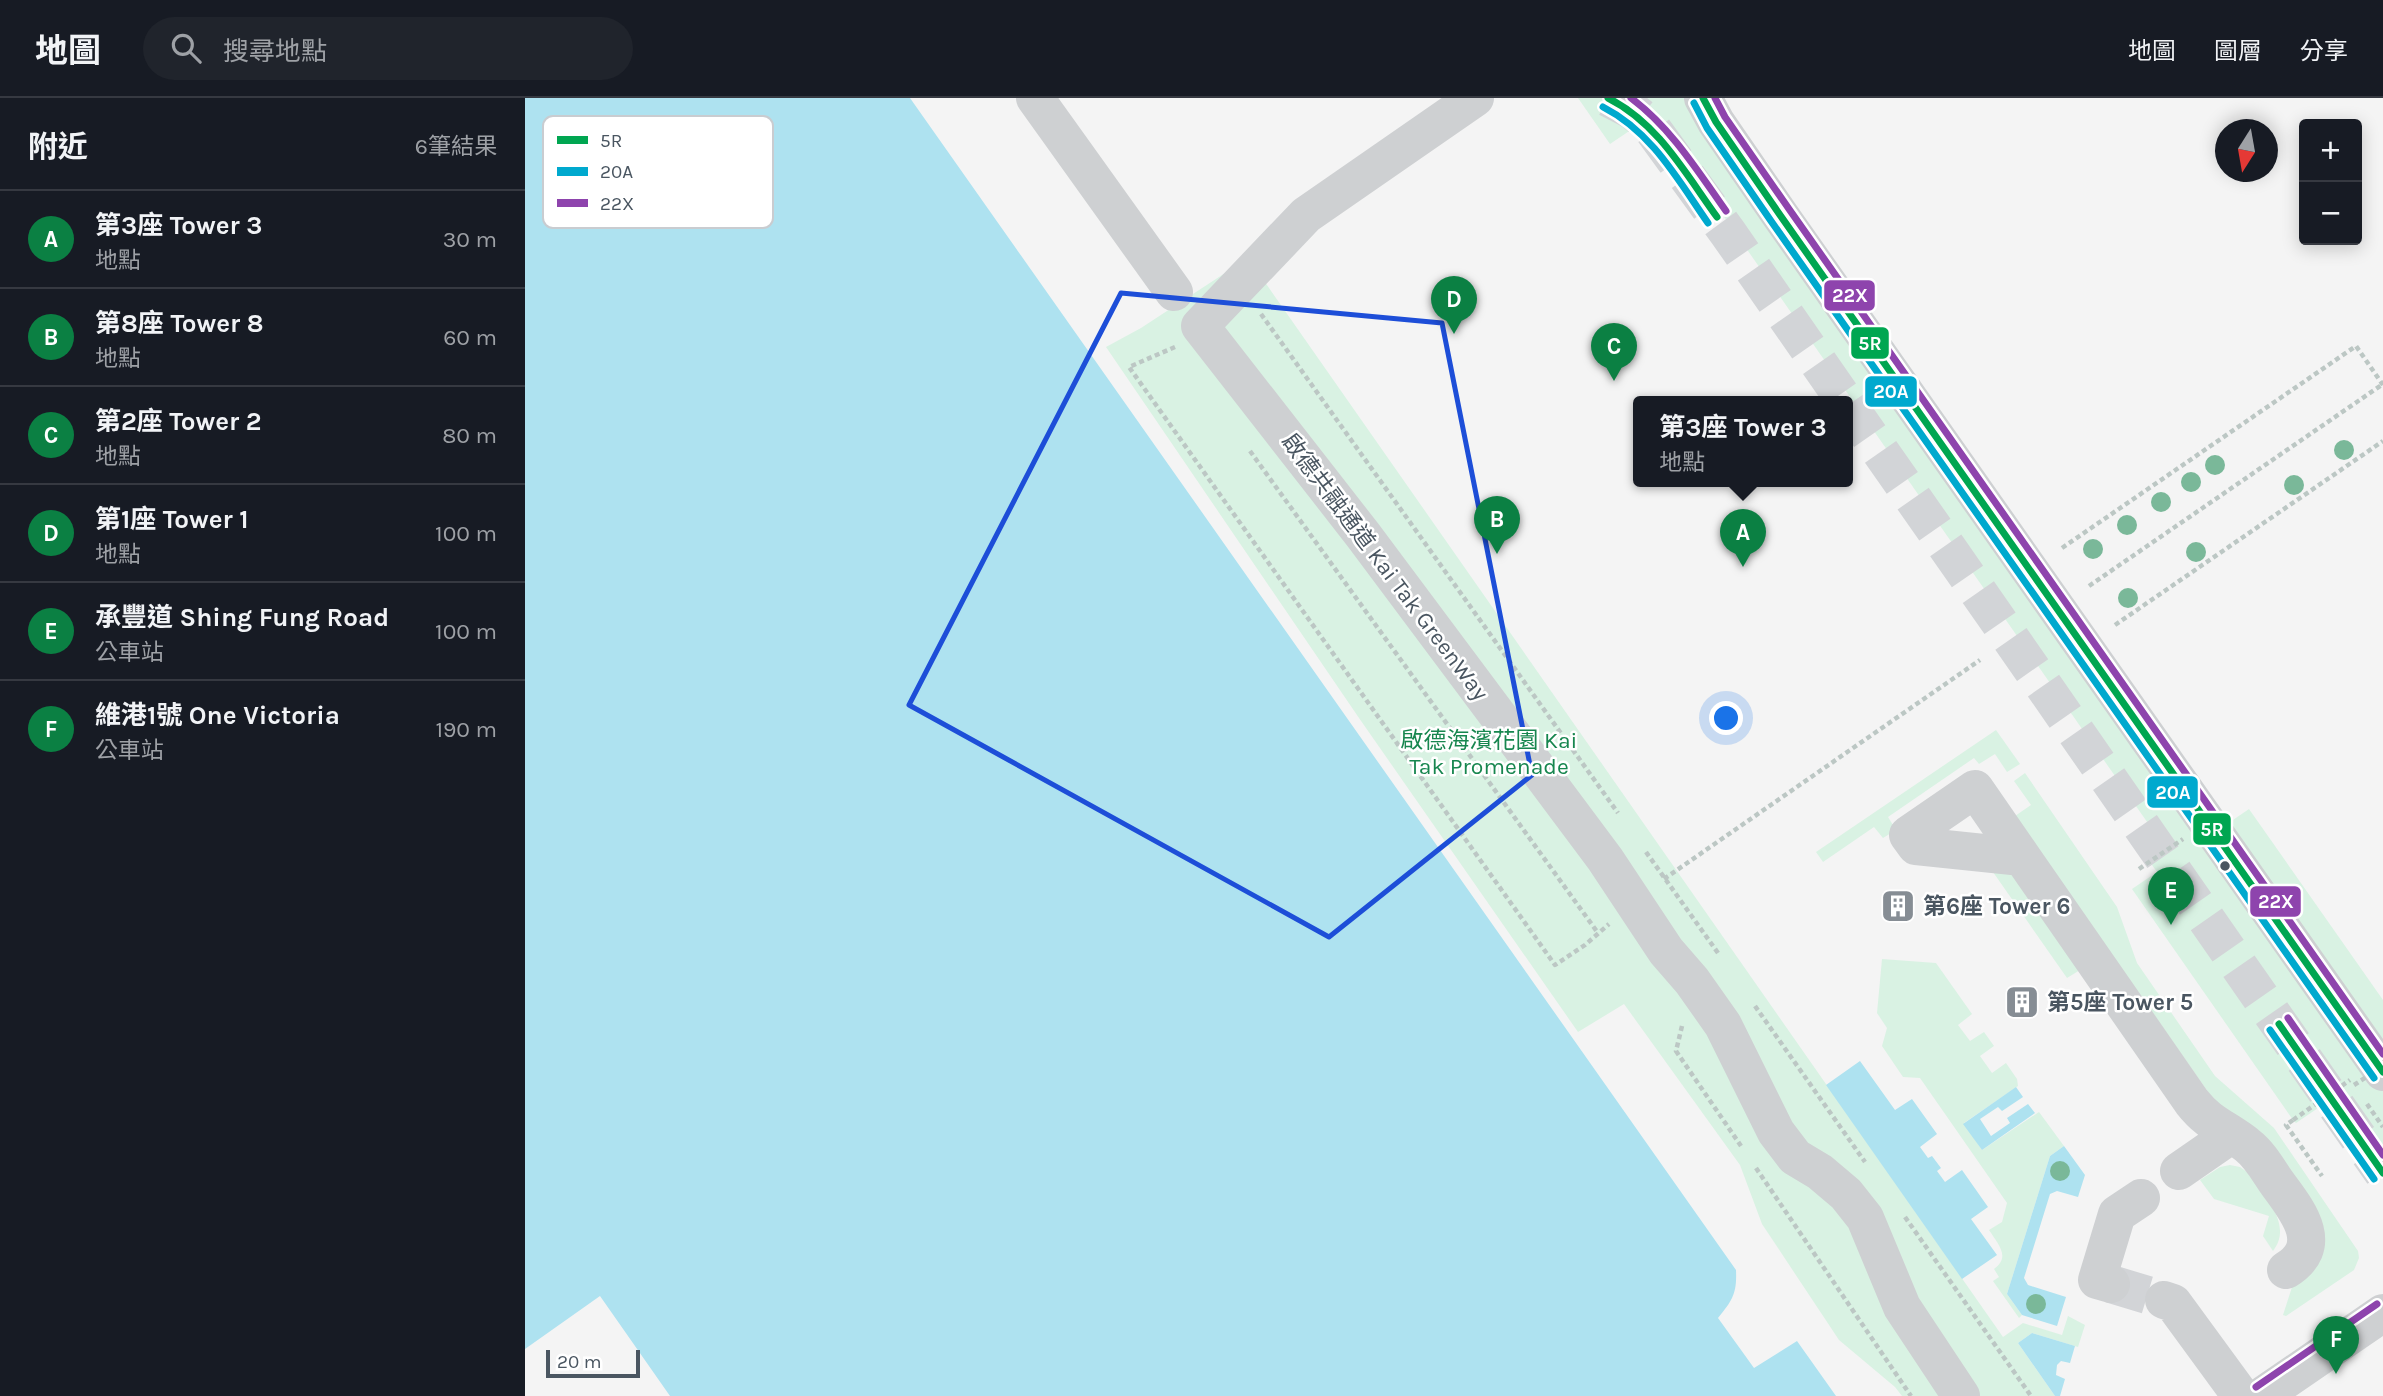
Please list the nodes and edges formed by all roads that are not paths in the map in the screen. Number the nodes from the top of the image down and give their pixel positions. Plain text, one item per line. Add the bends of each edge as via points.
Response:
1 (1035, 98) edge
2 (1475, 98) edge
3 (1703, 98) edge
4 (1174, 292) dead end
5 (2022, 857) dead end
6 (2362, 1079) edge
7 (2231, 1135) junction
8 (2179, 1171) dead end
9 (2141, 1198) dead end
10 (2286, 1269) dead end
11 (2111, 1284) dead end
12 (2164, 1300) tunnel mouth
13 (2383, 1313) edge
14 (1961, 1396) edge
15 (2241, 1396) edge
16 (2262, 1396) edge

1 - 4 street
2 - 14 street, 啟德共融通道 Kai Tak GreenWay via 1306,215 1186,344 1363,535 1605,859 1666,951 1723,1025 1776,1132 1795,1157 1846,1194 1865,1218 1902,1307
3 - 6 street
5 - 7 street via 2192,1102
7 - 8 street
7 - 10 street via 2259,1157 2301,1217 2305,1247
9 - 11 street via 2117,1214 2097,1280
12 - 15 street via 2173,1303
13 - 16 street

